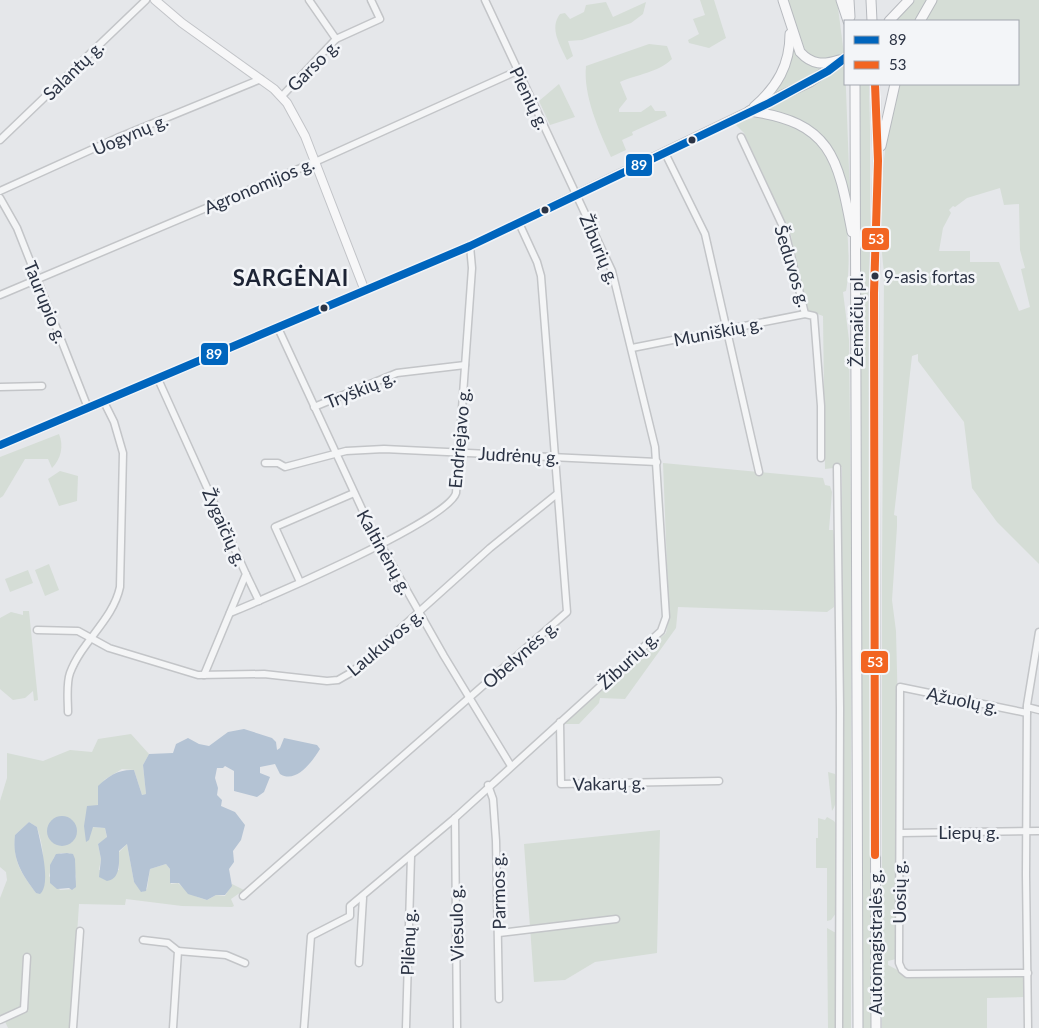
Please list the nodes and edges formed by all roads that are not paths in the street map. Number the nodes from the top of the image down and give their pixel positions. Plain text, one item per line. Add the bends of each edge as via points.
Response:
1 (146, 0) edge
2 (155, 0) edge
3 (309, 0) edge
4 (371, 0) edge
5 (485, 0) edge
6 (783, 0) edge
7 (841, 0) edge
8 (849, 0) edge
9 (870, 0) edge
10 (902, 0) edge
11 (909, 0) edge
12 (932, 0) edge
13 (896, 13) junction
14 (872, 17) edge
15 (849, 20) edge
16 (849, 20) edge
17 (889, 20) edge
18 (921, 20) edge
19 (790, 24) junction
20 (336, 39) junction
21 (844, 59) edge
22 (844, 60) edge
23 (517, 71) junction
24 (261, 80) junction
25 (855, 85) edge
26 (875, 85) edge
27 (895, 85) edge
28 (282, 96) junction
29 (749, 112) junction
30 (741, 137) dead end
31 (0, 140) edge
32 (666, 152) junction
33 (878, 161) junction
34 (315, 162) junction
35 (0, 191) edge
36 (577, 196) junction
37 (0, 198) edge
38 (519, 223) junction
39 (470, 246) junction
40 (856, 255) junction
41 (37, 278) junction
42 (365, 291) junction
43 (0, 295) edge
44 (805, 314) junction
45 (278, 328) junction
46 (726, 329) junction
47 (632, 348) junction
48 (465, 366) junction
49 (158, 380) junction
50 (42, 386) dead end
51 (0, 387) edge
52 (104, 402) junction
53 (314, 407) junction
54 (88, 408) junction
55 (0, 445) edge
56 (459, 452) junction
57 (336, 456) junction
58 (554, 457) junction
59 (821, 458) dead end
60 (657, 462) junction
61 (265, 463) dead end
62 (874, 466) joint
63 (837, 467) dead end
64 (857, 467) joint
65 (759, 472) dead end
66 (354, 494) junction
67 (557, 494) junction
68 (380, 544) junction
69 (246, 574) junction
70 (300, 582) junction
71 (260, 601) junction
72 (230, 613) junction
73 (419, 613) junction
74 (37, 630) dead end
75 (1039, 632) edge
76 (90, 638) junction
77 (204, 676) junction
78 (900, 687) joint
79 (469, 698) junction
80 (1027, 710) junction
81 (1039, 710) edge
82 (68, 712) dead end
83 (560, 722) junction
84 (511, 766) junction
85 (719, 781) dead end
86 (488, 785) junction
87 (455, 818) junction
88 (1039, 831) edge
89 (1026, 832) junction
90 (900, 833) junction
91 (411, 856) junction
92 (243, 896) dead end
93 (362, 898) junction
94 (858, 908) junction
95 (616, 919) dead end
96 (80, 931) dead end
97 (499, 933) junction
98 (143, 940) dead end
99 (178, 951) junction
100 (27, 957) dead end
101 (245, 963) dead end
102 (359, 963) dead end
103 (1028, 973) junction
104 (499, 998) dead end
105 (0, 1020) edge
106 (73, 1028) edge
107 (173, 1028) edge
108 (304, 1028) edge
109 (406, 1028) edge
110 (457, 1028) edge
111 (839, 1028) edge
112 (854, 1028) edge
113 (858, 1028) edge
114 (876, 1028) edge
115 (1028, 1028) edge

1 - 31 street, Salantų g.
2 - 24 main road
3 - 20 street
4 - 20 street, Garso g. via 380,20
5 - 23 street, Pienių g.
6 - 19 highway
7 - 15 highway
8 - 16 highway
9 - 14 highway
10 - 13 highway
11 - 13 highway
12 - 18 highway
13 - 17 highway
19 - 21 highway via 796,46 805,58 817,64
19 - 29 highway via 783,72 769,93
20 - 28 street, Garso g.
22 - 29 highway via 810,82
23 - 34 street, Agronomijos g.
23 - 36 street, Pienių g.
24 - 28 main road
24 - 35 street, Uogynų g. via 117,138
25 - 40 highway, Žemaičių pl.
26 - 33 highway, Žemaičių pl.
27 - 33 highway
28 - 34 main road via 293,111
29 - 32 main road
29 - 40 highway via 773,114 797,122 826,148 844,192
30 - 44 street, Šeduvos g. via 785,231
32 - 36 main road
32 - 46 street via 705,234
33 - 62 highway, Žemaičių pl. via 874,229
34 - 41 street, Agronomijos g.
34 - 42 main road
36 - 38 main road
36 - 47 street, Žiburių g. via 612,271
37 - 41 street, Taurupio g. via 17,228
38 - 39 main road
38 - 58 street, Obelynės g. via 541,276
39 - 42 main road
39 - 48 street, Endriejavo g. via 472,268
40 - 64 highway, Žemaičių pl.
41 - 43 street, Agronomijos g.
41 - 54 street, Taurupio g.
42 - 45 main road
44 - 46 street, Muniškių g.
44 - 59 street, Šeduvos g. via 814,316 821,406
45 - 49 main road
45 - 53 street, Kaltinėnų g.
46 - 47 street, Muniškių g.
46 - 65 street
47 - 60 street, Žiburių g.
48 - 53 street, Tryškių g. via 397,373
48 - 56 street, Endriejavo g.
49 - 52 main road
49 - 69 street, Žygaičių g.
50 - 51 street
52 - 54 main road
52 - 76 street via 123,453 121,580 116,603
53 - 57 street, Kaltinėnų g.
54 - 55 main road
56 - 57 street, Judrėnų g. via 368,449 346,451
56 - 58 street, Judrėnų g.
56 - 68 street, Endriejavo g. via 453,501
57 - 61 street, Judrėnų g. via 285,467 278,463
57 - 66 street, Kaltinėnų g.
58 - 60 street, Judrėnų g.
58 - 67 street, Obelynės g.
60 - 83 street, Žiburių g. via 664,624 650,641
62 - 114 highway, Automagistralės g.
63 - 111 street
64 - 94 highway, Automagistralės g.
66 - 68 street, Kaltinėnų g.
66 - 70 street via 275,527
67 - 73 street, Laukuvos g. via 490,548
67 - 79 street, Obelynės g. via 567,612
68 - 70 street, Endriejavo g.
68 - 73 street, Kaltinėnų g.
69 - 71 street
69 - 72 street, Žygaičių g.
70 - 71 street, Endriejavo g.
71 - 72 street, Endriejavo g.
72 - 77 street, Žygaičių g.
73 - 77 street, Laukuvos g. via 352,672 338,680 264,674
73 - 79 street, Kaltinėnų g.
74 - 76 street, Laukuvos g. via 71,630
75 - 80 street
76 - 77 street, Laukuvos g. via 109,648
76 - 82 street via 69,674
78 - 80 street, Ąžuolų g.
78 - 90 street, Uosių g.
79 - 84 street, Kaltinėnų g.
79 - 92 street, Obelynės g.
80 - 81 street, Ąžuolų g.
80 - 89 street
83 - 84 street, Žiburių g.
83 - 85 street, Vakarų g. via 561,784
84 - 86 street, Žiburių g.
86 - 87 street, Žiburių g.
86 - 97 street, Parmos g. via 493,799
87 - 91 street, Žiburių g.
87 - 110 street, Viesulo g.
88 - 89 street, Liepų g.
89 - 90 street, Liepų g.
89 - 103 street
90 - 103 street, Uosių g. via 899,963 902,970 907,974
91 - 93 street, Žiburių g.
91 - 109 street, Pilėnų g.
93 - 102 street
93 - 108 street, Žiburių g. via 350,906 350,916 314,933 309,941
94 - 112 highway via 854,920
94 - 113 highway, Automagistralės g.
95 - 97 street
96 - 106 street
97 - 104 street, Parmos g.
98 - 99 street via 168,943
99 - 101 street via 226,955
99 - 107 street
100 - 105 street via 24,1009
103 - 115 street

